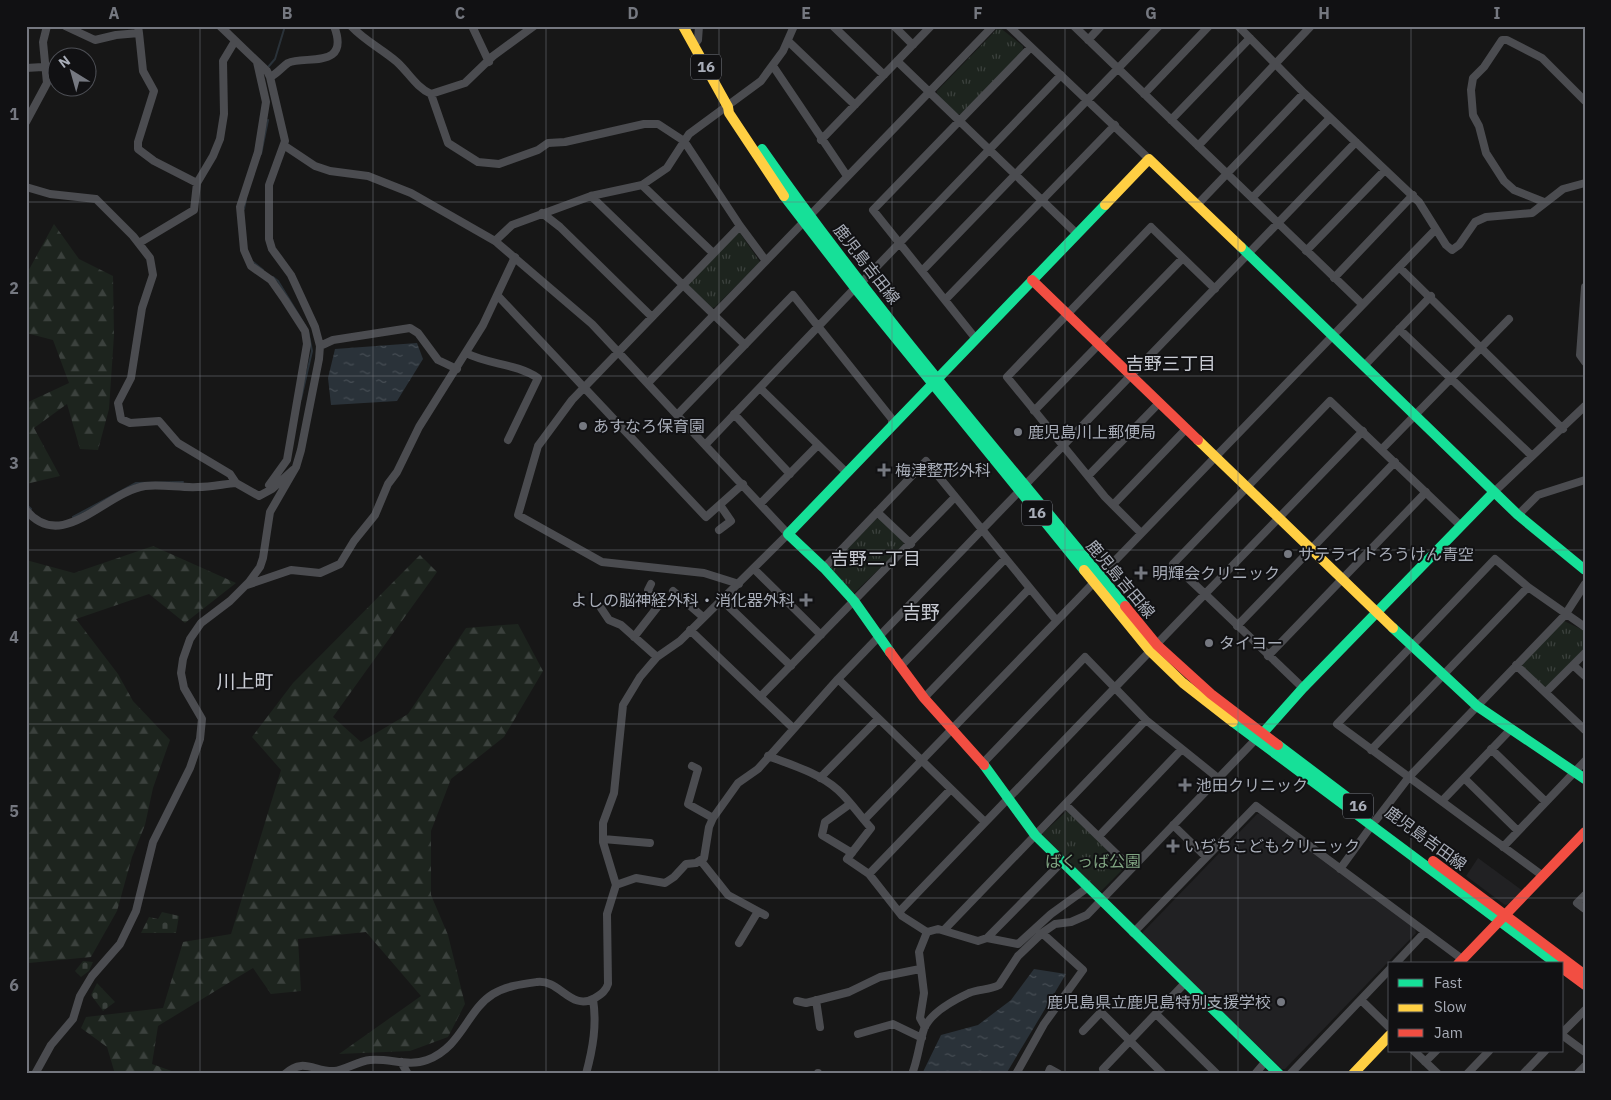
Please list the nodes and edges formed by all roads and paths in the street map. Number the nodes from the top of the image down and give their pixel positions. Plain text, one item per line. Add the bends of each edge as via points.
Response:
1 (47, 26) edge
2 (65, 26) edge
3 (220, 26) edge
4 (334, 26) edge
5 (351, 26) edge
6 (472, 26) edge
7 (534, 26) edge
8 (683, 26) edge
9 (700, 26) edge
10 (794, 26) edge
11 (833, 26) edge
12 (894, 26) edge
13 (931, 26) edge
14 (993, 26) edge
15 (1010, 26) edge
16 (1074, 26) edge
17 (1101, 26) edge
18 (1159, 26) edge
19 (1208, 26) edge
20 (1238, 26) edge
21 (1310, 26) edge
22 (138, 30) edge
23 (1250, 38) junction
24 (1088, 40) junction
25 (235, 41) junction
26 (788, 41) junction
27 (913, 45) junction
28 (694, 46) junction
29 (1031, 47) junction
30 (897, 61) junction
31 (257, 62) junction
32 (489, 62) junction
33 (1275, 62) junction
34 (773, 66) junction
35 (44, 67) junction
36 (26, 68) edge
37 (1118, 69) junction
38 (884, 75) junction
39 (1062, 75) junction
40 (270, 78) junction
41 (930, 92) junction
42 (1304, 93) junction
43 (431, 94) junction
44 (1144, 94) junction
45 (1088, 100) junction
46 (1585, 101) edge
47 (855, 105) junction
48 (728, 107) junction
49 (1330, 118) junction
50 (1171, 120) junction
51 (960, 121) junction
52 (26, 122) edge
53 (1115, 125) junction
54 (821, 140) junction
55 (684, 141) junction
56 (1356, 142) junction
57 (285, 146) junction
58 (1198, 146) junction
59 (989, 150) junction
60 (1149, 159) junction
61 (1385, 170) junction
62 (1226, 174) junction
63 (1016, 175) junction
64 (847, 176) junction
65 (197, 183) junction
66 (1585, 183) edge
67 (642, 185) junction
68 (26, 187) edge
69 (591, 196) junction
70 (1413, 196) junction
71 (1252, 198) junction
72 (1042, 200) junction
73 (1544, 202) junction
74 (1197, 205) junction
75 (542, 213) junction
76 (807, 218) junction
77 (1278, 223) junction
78 (740, 226) junction
79 (1436, 229) junction
80 (1077, 234) junction
81 (495, 241) junction
82 (139, 243) junction
83 (898, 243) junction
84 (1306, 251) junction
85 (713, 253) junction
86 (1248, 254) junction
87 (515, 257) junction
88 (1183, 258) junction
89 (766, 261) junction
90 (1399, 267) junction
91 (922, 271) junction
92 (1334, 278) junction
93 (1032, 280) junction
94 (683, 285) junction
95 (858, 285) junction
96 (1585, 287) edge
97 (1215, 289) junction
98 (498, 296) junction
99 (1431, 296) junction
100 (945, 300) junction
101 (1362, 304) junction
102 (1067, 314) junction
103 (714, 315) junction
104 (652, 317) junction
105 (1509, 319) dead end
106 (818, 327) junction
107 (1399, 329) junction
108 (1332, 335) junction
109 (976, 339) junction
110 (745, 345) junction
111 (1098, 345) junction
112 (320, 346) junction
113 (1481, 347) junction
114 (618, 352) junction
115 (466, 353) junction
116 (1585, 362) edge
117 (1364, 366) junction
118 (456, 370) junction
119 (1131, 376) junction
120 (1450, 378) junction
121 (936, 381) junction
122 (648, 383) junction
123 (585, 388) junction
124 (760, 388) junction
125 (1159, 403) junction
126 (1585, 406) edge
127 (1034, 411) junction
128 (734, 414) junction
129 (677, 415) junction
130 (1415, 415) junction
131 (892, 426) junction
132 (1186, 429) junction
133 (1563, 429) junction
134 (1363, 430) junction
135 (508, 440) dead end
136 (706, 444) junction
137 (818, 444) junction
138 (1063, 446) junction
139 (1382, 449) junction
140 (1215, 456) junction
141 (1532, 456) junction
142 (1395, 462) junction
143 (296, 467) junction
144 (847, 473) junction
145 (790, 474) junction
146 (1088, 476) junction
147 (1585, 480) edge
148 (236, 483) junction
149 (743, 484) junction
150 (1023, 488) junction
151 (1247, 488) junction
152 (1426, 492) junction
153 (1494, 492) junction
154 (259, 496) junction
155 (955, 497) junction
156 (760, 504) junction
157 (720, 505) junction
158 (1113, 505) junction
159 (26, 510) edge
160 (877, 512) junction
161 (1518, 515) junction
162 (1278, 518) junction
163 (1461, 526) junction
164 (719, 530) dead end
165 (982, 530) junction
166 (1141, 533) junction
167 (788, 534) junction
168 (911, 544) junction
169 (1311, 550) junction
170 (1005, 559) junction
171 (824, 568) junction
172 (754, 569) junction
173 (1585, 570) edge
174 (1096, 579) junction
175 (1342, 579) junction
176 (651, 584) dead end
177 (739, 584) junction
178 (1585, 584) edge
179 (245, 586) junction
180 (1528, 587) junction
181 (1029, 589) junction
182 (673, 591) dead end
183 (1205, 594) junction
184 (722, 600) junction
185 (854, 601) junction
186 (601, 608) dead end
187 (1377, 614) junction
188 (1565, 615) junction
189 (703, 617) junction
190 (1056, 620) junction
191 (1238, 626) junction
192 (1585, 628) edge
193 (690, 630) junction
194 (821, 635) junction
195 (880, 636) junction
196 (634, 637) junction
197 (1411, 647) junction
198 (1153, 648) junction
199 (1585, 653) edge
200 (1268, 656) junction
201 (657, 657) junction
202 (1516, 665) junction
203 (1573, 665) junction
204 (792, 666) junction
205 (900, 667) junction
206 (1442, 676) junction
207 (1585, 676) edge
208 (838, 679) junction
209 (1114, 688) junction
210 (1303, 688) junction
211 (1546, 692) junction
212 (761, 696) junction
213 (924, 698) junction
214 (1476, 706) junction
215 (878, 718) junction
216 (1146, 720) junction
217 (793, 728) junction
218 (952, 729) junction
219 (1510, 730) junction
220 (1585, 730) edge
221 (1258, 737) junction
222 (1181, 750) junction
223 (1371, 750) junction
224 (1491, 750) junction
225 (768, 756) junction
226 (922, 760) junction
227 (1585, 761) edge
228 (983, 763) junction
229 (692, 766) dead end
230 (1576, 771) junction
231 (1409, 777) junction
232 (820, 778) junction
233 (1218, 778) junction
234 (1464, 778) junction
235 (1585, 778) edge
236 (952, 789) junction
237 (1008, 798) junction
238 (1442, 801) junction
239 (1546, 802) junction
240 (850, 804) junction
241 (1066, 805) junction
242 (713, 818) junction
243 (864, 820) junction
244 (985, 822) junction
245 (1374, 823) junction
246 (1173, 825) junction
247 (1518, 831) junction
248 (1585, 832) edge
249 (1035, 835) junction
250 (1099, 836) junction
251 (603, 839) junction
252 (650, 843) dead end
253 (1503, 847) junction
254 (852, 853) junction
255 (1206, 857) junction
256 (701, 860) junction
257 (1061, 863) junction
258 (1131, 868) junction
259 (1340, 869) junction
260 (869, 874) junction
261 (1543, 876) junction
262 (616, 885) junction
263 (1087, 888) junction
264 (1585, 895) edge
265 (1100, 901) junction
266 (1585, 909) edge
267 (899, 912) junction
268 (1503, 918) junction
269 (944, 930) junction
270 (927, 932) junction
271 (1425, 932) junction
272 (1042, 933) junction
273 (1133, 933) junction
274 (987, 938) junction
275 (739, 943) dead end
276 (1397, 962) edge
277 (1460, 962) edge
278 (1555, 962) edge
279 (920, 969) junction
280 (1564, 969) edge
281 (1388, 971) edge
282 (1585, 975) edge
283 (1185, 983) junction
284 (1585, 985) edge
285 (593, 999) junction
286 (816, 1000) junction
287 (1361, 1000) junction
288 (798, 1001) dead end
289 (1585, 1010) edge
290 (1156, 1014) junction
291 (1388, 1026) edge
292 (820, 1027) dead end
293 (925, 1027) junction
294 (1083, 1031) dead end
295 (1564, 1032) edge
296 (858, 1034) dead end
297 (1564, 1036) edge
298 (1388, 1037) edge
299 (922, 1038) junction
300 (1129, 1042) junction
301 (1415, 1052) edge
302 (1435, 1052) edge
303 (1488, 1052) edge
304 (1544, 1052) edge
305 (1585, 1052) edge
306 (1266, 1061) junction
307 (401, 1062) junction
308 (1425, 1062) junction
309 (1585, 1066) edge
310 (1103, 1072) edge
311 (1356, 1073) edge
312 (35, 1074) edge
313 (285, 1074) edge
314 (408, 1074) edge
315 (586, 1074) edge
316 (912, 1074) edge
317 (1016, 1074) edge
318 (1048, 1074) edge
319 (1059, 1074) edge
320 (1163, 1074) edge
321 (1217, 1074) edge
322 (1255, 1074) edge
323 (1279, 1074) edge
324 (1290, 1074) edge
325 (1437, 1074) edge
326 (1467, 1074) edge
327 (1523, 1074) edge
328 (1577, 1074) edge

1 - 35 street via 42,42
2 - 22 street via 95,40
3 - 25 street
4 - 40 street via 337,45 333,53 320,60 290,62
5 - 43 street via 362,38 398,63 420,89
6 - 32 street
7 - 32 street
8 - 28 street, 鹿児島吉田線 / 16
9 - 28 street
10 - 26 street
11 - 38 street
12 - 27 street
13 - 27 street
14 - 41 street
15 - 29 street
16 - 24 street
17 - 24 street
18 - 37 street
19 - 44 street
20 - 23 street
21 - 33 street
22 - 65 street via 143,71 154,91 138,149
23 - 33 street
23 - 50 street
24 - 37 street
25 - 31 street
25 - 65 street via 223,61 224,114 220,139
26 - 34 street
26 - 47 street
27 - 30 street
28 - 48 street, 鹿児島吉田線 / 16
29 - 39 street
29 - 51 street
30 - 38 street
30 - 41 street
31 - 40 street
31 - 154 street via 266,102 258,152 240,207 244,250 251,266 271,280 285,300 305,331 307,344 287,460
32 - 43 street via 465,82
33 - 42 street
33 - 58 street
34 - 48 street via 761,81
34 - 54 street
35 - 36 street
35 - 52 street via 47,83
37 - 44 street
37 - 45 street
38 - 47 street
39 - 45 street
39 - 59 street
40 - 57 street
41 - 51 street
41 - 64 street
42 - 49 street
42 - 62 street
43 - 55 street via 448,143 478,162 499,164 548,143 649,123 663,126
44 - 50 street
45 - 53 street
45 - 63 street
46 - 73 street via 1542,58 1507,40 1502,40 1473,78 1473,115 1480,126 1486,153 1508,186
47 - 54 street
48 - 55 street
48 - 76 street, 鹿児島吉田線 / 16 via 730,115
49 - 56 street
49 - 71 street
50 - 58 street
51 - 59 street
51 - 83 street via 873,210
53 - 60 street
53 - 72 street
54 - 64 street
55 - 67 street via 674,161
55 - 78 street
56 - 61 street
56 - 77 street
57 - 81 street via 315,166 368,176 411,193
57 - 112 street via 269,185 269,239 299,292
58 - 62 street
59 - 63 street
59 - 83 street
60 - 74 street
60 - 80 street
61 - 70 street
61 - 84 street
62 - 71 street
62 - 74 street
63 - 72 street
63 - 91 street
64 - 76 street
65 - 82 street via 194,210
66 - 73 street via 1563,189
67 - 69 street
67 - 85 street
68 - 82 street via 50,194 96,199
69 - 75 street
69 - 94 street
70 - 79 street
70 - 92 street
71 - 77 street
72 - 80 street
72 - 100 street
73 - 79 street via 1526,215 1486,217 1475,222 1460,245 1452,250
74 - 86 street
75 - 81 street via 512,224
75 - 104 street
76 - 89 street
76 - 95 street, 鹿児島吉田線 / 16
77 - 84 street
77 - 86 street
78 - 85 street
78 - 89 street
79 - 90 street
80 - 93 street
81 - 87 street
82 - 148 street via 150,258 152,275 142,308 131,378 118,403 121,419 130,423 159,421 178,443 230,474
83 - 91 street
83 - 95 street
84 - 92 street
85 - 94 street
86 - 97 street
86 - 108 street
87 - 98 street
87 - 114 street via 592,324
88 - 97 street
88 - 102 street via 1151,226
88 - 111 street
89 - 103 street
90 - 99 street
90 - 101 street
91 - 100 street
92 - 101 street
93 - 102 street
93 - 109 street
94 - 103 street
94 - 104 street
95 - 106 street
95 - 121 street, 鹿児島吉田線 / 16
96 - 116 street via 1580,355
97 - 119 street
98 - 115 street
98 - 123 street
99 - 107 street
99 - 113 street
100 - 109 street
101 - 108 street
102 - 111 street
102 - 127 street via 1007,377
103 - 110 street
103 - 122 street
104 - 114 street
105 - 113 street
106 - 110 street via 793,295
106 - 124 street
106 - 131 street via 892,419
107 - 117 street
107 - 120 street
108 - 117 street
108 - 140 street
109 - 121 street
110 - 129 street
111 - 119 street
111 - 127 street
112 - 118 street via 333,340 410,328 418,333 438,360
112 - 143 street
113 - 120 street
113 - 133 street
114 - 122 street
114 - 123 street
115 - 118 street
115 - 135 street via 489,362 525,369 538,378
117 - 130 street
118 - 179 street via 419,427 375,515 340,564 320,573 291,570
119 - 125 street
119 - 138 street
120 - 130 street
120 - 141 street
121 - 131 street
121 - 150 street, 鹿児島吉田線 / 16
122 - 129 street
123 - 157 street via 706,516
123 - 177 street via 572,400 538,446 518,515 602,562 704,573
124 - 128 street
124 - 137 street
125 - 132 street
125 - 146 street
126 - 133 street
127 - 138 street
128 - 136 street
128 - 145 street
129 - 136 street
130 - 139 street
130 - 153 street
131 - 144 street
132 - 140 street
132 - 158 street
133 - 141 street
134 - 139 street
134 - 151 street via 1330,401
134 - 162 street
136 - 149 street
137 - 144 street
137 - 145 street
138 - 146 street
138 - 150 street
139 - 142 street
140 - 151 street
140 - 166 street
141 - 153 street
142 - 152 street
142 - 169 street
143 - 154 street via 272,489
143 - 179 street via 270,512 263,558
144 - 167 street
145 - 156 street
146 - 158 street
147 - 161 street via 1538,495
148 - 154 street
148 - 159 street via 134,488 88,515 55,526 40,523
149 - 156 street
149 - 157 street
150 - 165 street
150 - 174 street, 鹿児島吉田線 / 16
151 - 162 street
151 - 183 street via 1173,564
152 - 163 street
152 - 175 street
153 - 161 street
153 - 163 street
155 - 160 street via 926,461
155 - 165 street
155 - 168 street
156 - 167 street
157 - 164 street via 731,521
158 - 166 street
160 - 168 street
160 - 171 street
161 - 173 street
162 - 169 street
162 - 183 street
163 - 187 street
165 - 170 street
165 - 195 street
166 - 174 street
167 - 171 street
167 - 172 street
168 - 185 street
169 - 175 street
169 - 191 street
170 - 181 street
170 - 205 street
171 - 185 street
172 - 177 street
172 - 194 street
174 - 190 street
174 - 198 street, 鹿児島吉田線 / 16
175 - 187 street
175 - 200 street
176 - 196 street via 648,590 660,605
177 - 184 street
178 - 188 street
179 - 312 street via 201,623 182,659 184,688 202,720 195,756 158,831 136,911 120,944 92,976 80,996 73,1019 51,1045
180 - 188 street
180 - 197 street via 1495,559
180 - 206 street
181 - 190 street
181 - 213 street
182 - 189 street
183 - 191 street
183 - 198 street
184 - 189 street
184 - 204 street
185 - 194 street
185 - 195 street
186 - 196 street via 609,620 621,625
187 - 197 street
187 - 210 street
188 - 192 street
188 - 202 street
189 - 193 street
190 - 218 street
191 - 200 street
193 - 201 street
193 - 212 street
194 - 204 street
195 - 205 street
195 - 208 street
196 - 201 street
197 - 206 street
197 - 223 street via 1337,724
198 - 209 street
198 - 221 street, 鹿児島吉田線 / 16 via 1190,676
199 - 203 street
200 - 210 street
201 - 251 street via 623,705 614,793 603,823
202 - 211 street
202 - 214 street
203 - 207 street
203 - 211 street
204 - 212 street
205 - 213 street
206 - 214 street
206 - 223 street
208 - 215 street
208 - 217 street
209 - 216 street
209 - 228 street via 1085,657
209 - 237 street
210 - 221 street
211 - 220 street
212 - 217 street
213 - 218 street
214 - 219 street
214 - 231 street
215 - 226 street
215 - 232 street
216 - 222 street
216 - 241 street
217 - 225 street
218 - 226 street
218 - 228 street
219 - 224 street
219 - 230 street
221 - 233 street
221 - 245 street, 鹿児島吉田線 / 16
222 - 233 street
222 - 250 street
223 - 231 street
224 - 234 street
224 - 239 street
225 - 232 street
225 - 242 street via 758,769 738,783
226 - 236 street
226 - 243 street
227 - 230 street
228 - 237 street
229 - 242 street via 698,769 688,804
230 - 235 street
230 - 239 street
231 - 238 street
231 - 245 street
232 - 240 street
233 - 246 street
234 - 238 street
234 - 247 street
236 - 244 street
236 - 260 street
237 - 244 street
237 - 249 street
238 - 253 street
239 - 247 street
240 - 243 street
240 - 254 street via 825,822 822,835
241 - 249 street
241 - 250 street
242 - 256 street via 707,853
243 - 254 street via 871,828
244 - 267 street
245 - 259 street
245 - 268 street, 鹿児島吉田線 / 16
246 - 255 street
246 - 258 street
247 - 253 street
248 - 261 street
249 - 257 street
249 - 269 street
250 - 258 street
251 - 252 street
251 - 262 street
253 - 261 street
254 - 260 street via 847,859
255 - 259 street via 1256,806
255 - 273 street
256 - 262 street via 686,864 665,883 636,878
256 - 275 street via 728,895 761,914
257 - 263 street
257 - 274 street
258 - 265 street
259 - 271 street
260 - 267 street
261 - 268 street
262 - 285 street via 608,914 608,984 602,994
263 - 265 street
263 - 274 street via 1018,944
264 - 266 street via 1577,903
265 - 272 street via 1081,919 1061,922
265 - 273 street
267 - 270 street
268 - 277 street
268 - 278 street, 鹿児島吉田線 / 16
268 - 282 street, 鹿児島吉田線 / 16
269 - 270 street
269 - 274 street via 978,941
270 - 279 street via 919,952
271 - 276 street
271 - 277 street
272 - 293 street via 1018,956 999,985 963,996
272 - 317 street via 1083,970 1044,1024
273 - 283 street
279 - 286 street via 880,977 856,990
279 - 293 street via 924,993 920,1018
280 - 284 street
281 - 287 street
283 - 290 street
283 - 306 street
285 - 307 street via 577,1001 544,982 502,990 483,1002 460,1036 435,1056 416,1063
285 - 315 street via 594,1047
286 - 288 street
286 - 292 street
287 - 291 street
287 - 324 street
289 - 295 street
290 - 300 street
290 - 321 street
293 - 299 street
294 - 300 street via 1101,1012 1128,1037
296 - 299 street via 893,1024
297 - 305 street
298 - 311 street
299 - 316 street
300 - 310 street
300 - 320 street
301 - 308 street
302 - 308 street
303 - 326 street
304 - 327 street
306 - 322 street
306 - 323 street
307 - 313 street via 372,1060 353,1063 337,1072 302,1064
307 - 314 street
308 - 325 street
309 - 328 street
318 - 319 street via 1050,1070

